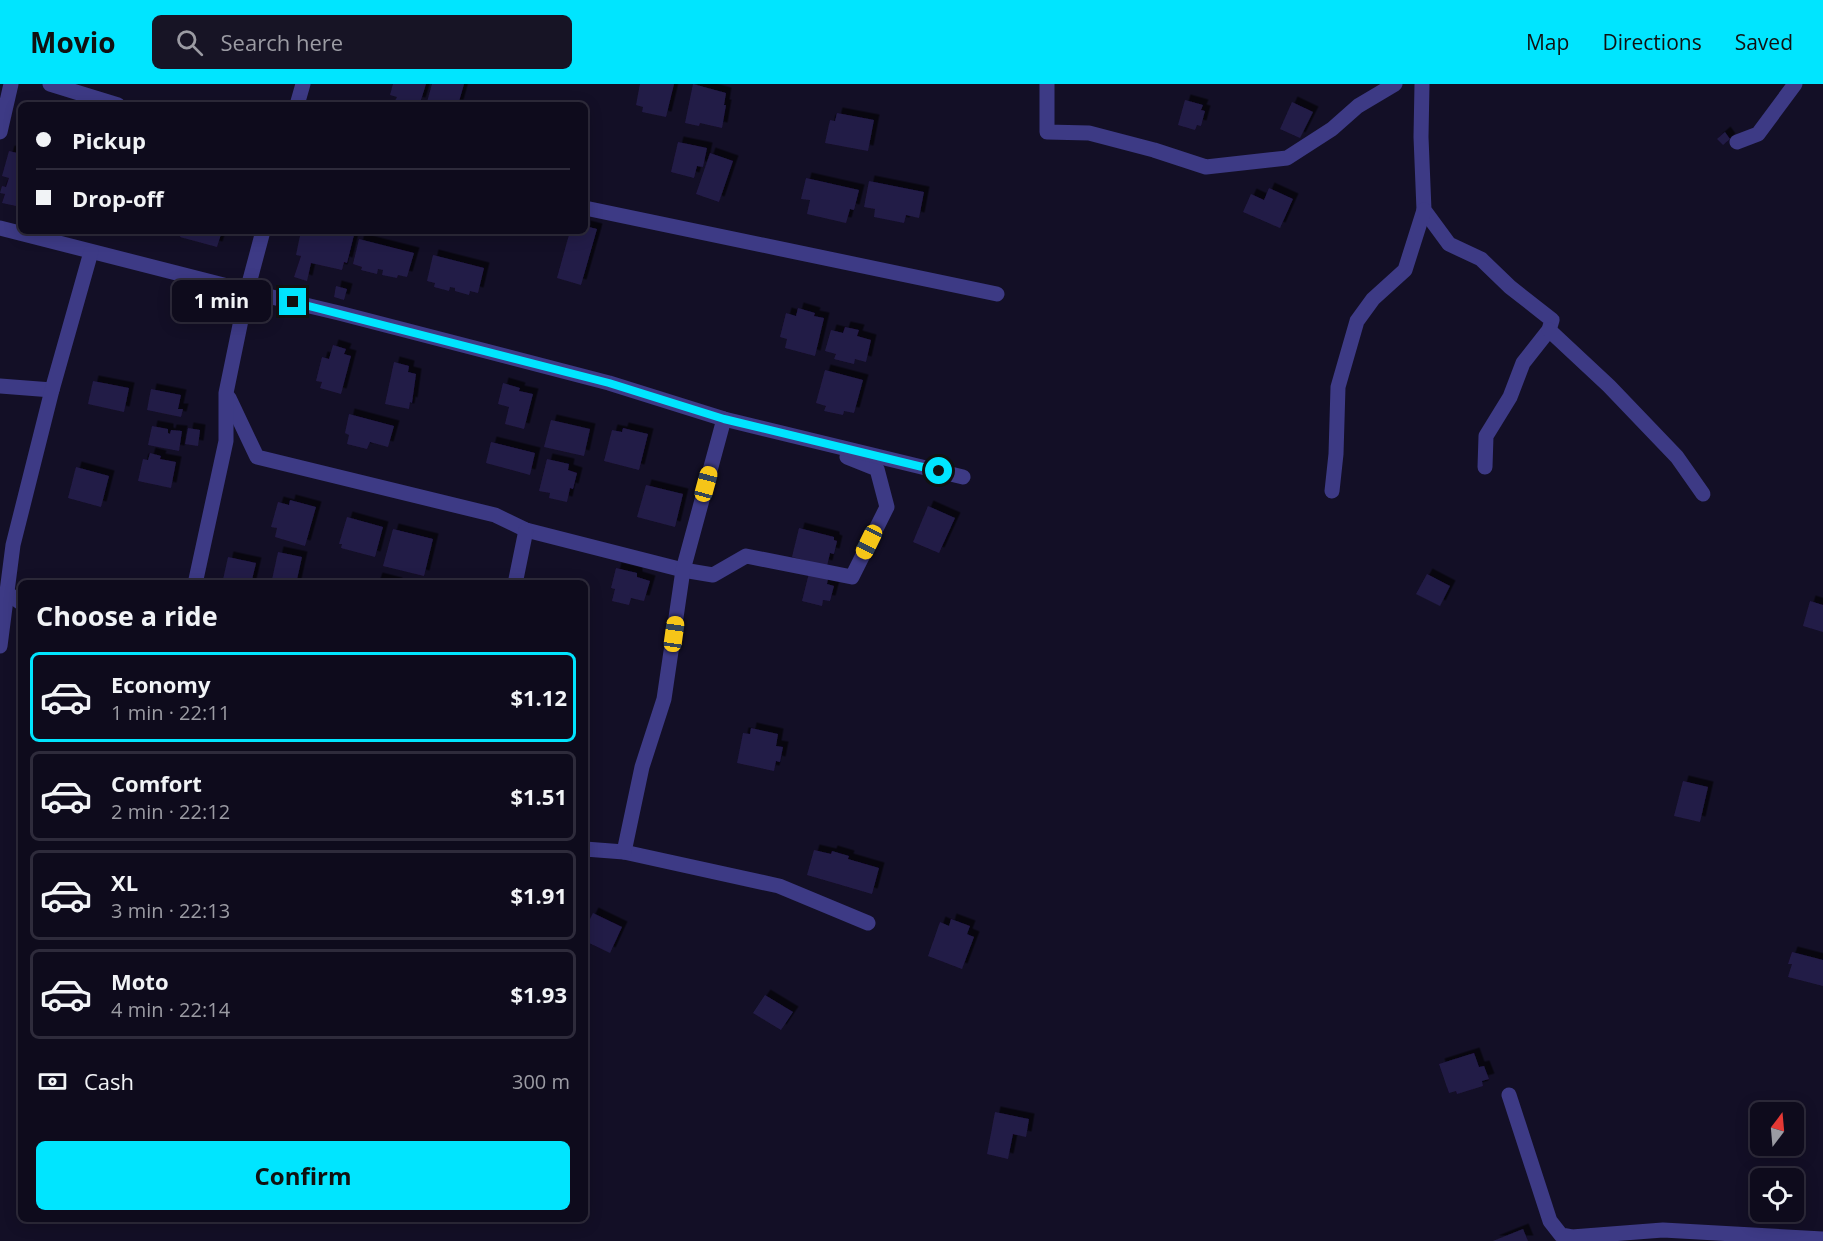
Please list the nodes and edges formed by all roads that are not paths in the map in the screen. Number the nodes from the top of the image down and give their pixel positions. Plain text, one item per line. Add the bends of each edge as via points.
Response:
1 (11, 84) edge
2 (50, 84) edge
3 (303, 84) edge
4 (1047, 84) edge
5 (1395, 84) edge
6 (1422, 84) edge
7 (1795, 84) edge
8 (108, 102) edge
9 (298, 102) edge
10 (0, 132) edge
11 (1737, 142) dead end
12 (588, 209) edge
13 (1424, 210) junction
14 (0, 228) edge
15 (18, 233) edge
16 (23, 234) edge
17 (262, 234) edge
18 (91, 252) junction
19 (246, 291) junction
20 (997, 294) dead end
21 (1549, 330) junction
22 (0, 386) edge
23 (52, 390) junction
24 (226, 393) junction
25 (724, 419) junction
26 (800, 437) junction
27 (1485, 467) dead end
28 (963, 477) dead end
29 (1332, 491) dead end
30 (1703, 494) dead end
31 (526, 531) junction
32 (6, 543) edge
33 (683, 570) junction
34 (196, 580) edge
35 (516, 580) edge
36 (6, 592) junction
37 (18, 601) edge
38 (0, 646) edge
39 (588, 849) edge
40 (624, 852) junction
41 (868, 922) dead end
42 (1509, 1095) dead end
43 (1823, 1239) edge

1 - 10 street
2 - 8 street
3 - 9 street
4 - 5 street via 1047,132 1089,133 1206,167 1287,158
6 - 13 street
7 - 11 street via 1758,134
12 - 20 street
13 - 21 street via 1449,244 1481,259 1552,320
13 - 29 street via 1405,270 1373,299 1357,321 1338,387
14 - 15 street
16 - 18 street
17 - 19 street
18 - 19 street
18 - 23 street
19 - 24 street
19 - 25 street via 609,383
21 - 27 street via 1523,363 1510,397 1486,436
21 - 30 street via 1677,457
22 - 23 street
23 - 32 street
24 - 31 street via 257,458 495,515
24 - 34 street via 226,441
25 - 26 street
25 - 33 street
26 - 28 street
26 - 33 street via 877,469 887,507 852,577 746,556 713,574
31 - 33 street
31 - 35 street
32 - 36 street
33 - 40 street via 664,699 642,767
36 - 37 street
36 - 38 street
39 - 40 street
40 - 41 street via 779,885
42 - 43 street via 1550,1221 1561,1235 1572,1238 1664,1230

